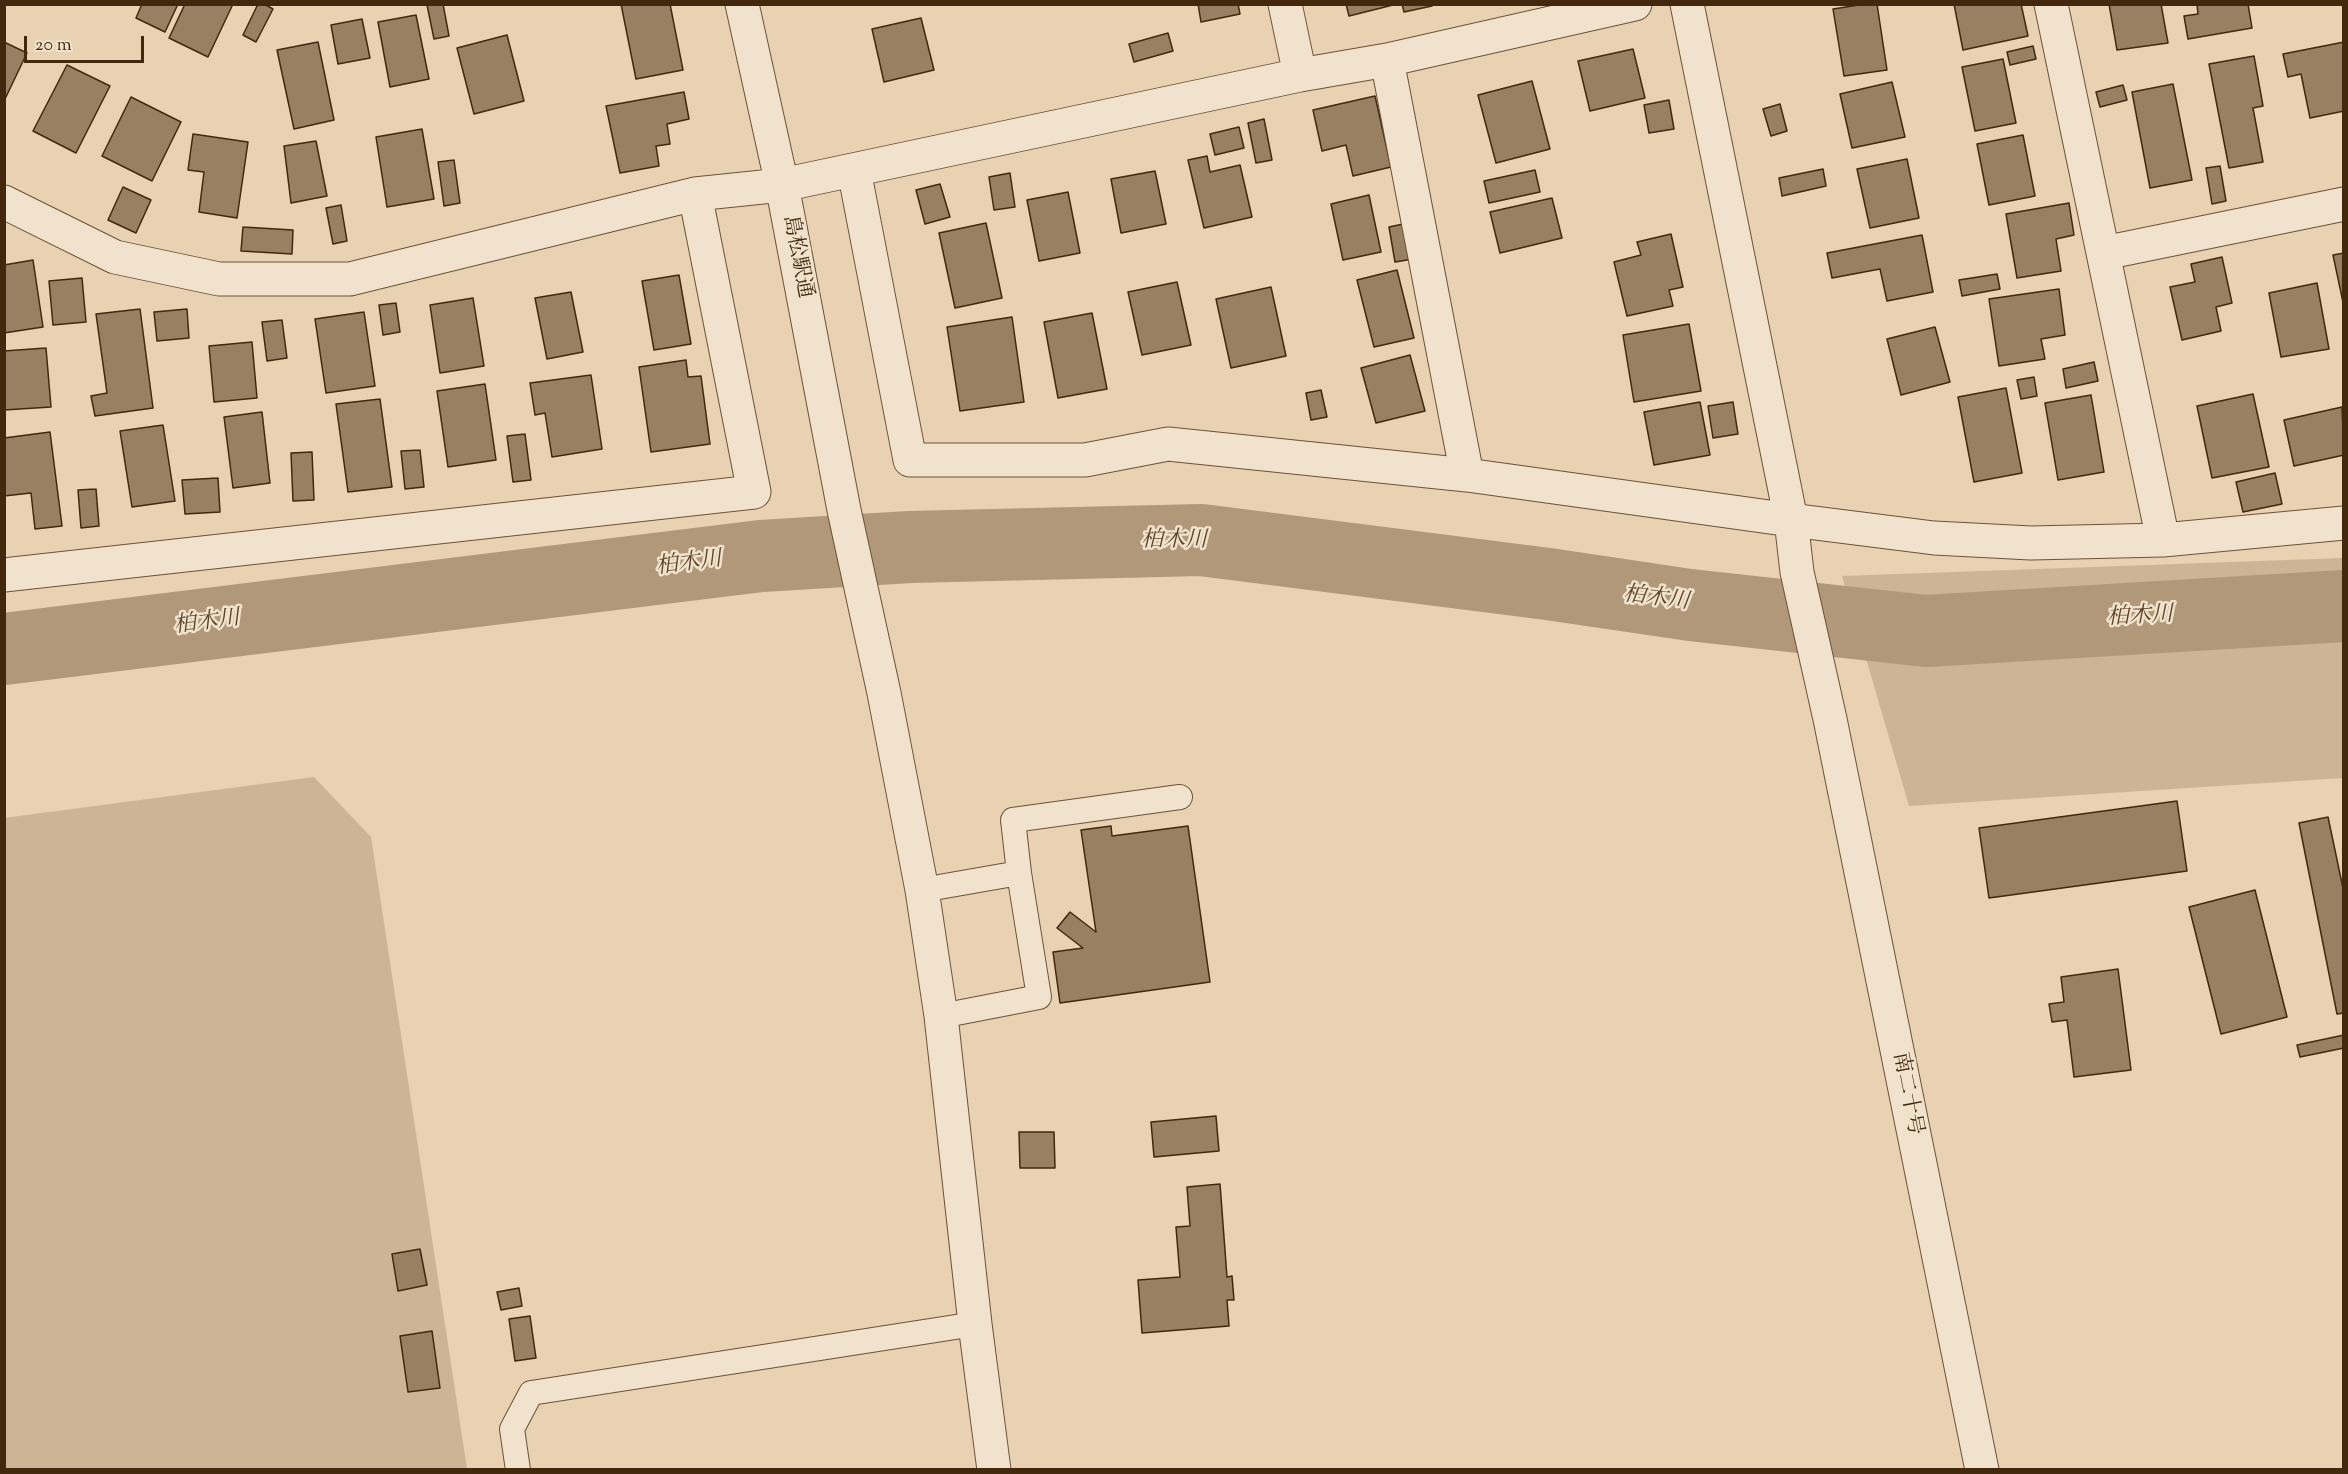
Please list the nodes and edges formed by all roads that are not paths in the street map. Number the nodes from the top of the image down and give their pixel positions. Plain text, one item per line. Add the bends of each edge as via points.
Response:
1 (742, 4) edge
2 (1286, 4) edge
3 (1635, 4) edge
4 (1688, 4) edge
5 (2050, 4) edge
6 (1387, 60) junction
7 (1300, 75) junction
8 (854, 170) junction
9 (782, 185) junction
10 (695, 194) junction
11 (4, 202) edge
12 (2343, 204) edge
13 (2104, 253) junction
14 (1467, 475) junction
15 (1791, 520) junction
16 (2343, 524) edge
17 (2163, 540) junction
18 (4, 575) edge
19 (1180, 797) dead end
20 (1019, 873) junction
21 (922, 890) junction
22 (941, 1016) junction
23 (975, 1324) junction
24 (518, 1470) edge
25 (994, 1470) edge
26 (1982, 1470) edge

1 - 9 street, 島松駅通
2 - 7 street
3 - 6 street
4 - 15 street, 南二十号
5 - 13 street
6 - 7 street
6 - 14 street
7 - 8 street
8 - 9 street
8 - 14 street via 910,460 1085,460 1168,444
9 - 10 street
9 - 21 street, 島松駅通
10 - 11 street via 350,279 219,279 115,257
10 - 18 street via 754,492
12 - 13 street
13 - 17 street
14 - 15 street
15 - 17 street via 1934,537 2031,543
15 - 26 street, 南二十号 via 1797,572
16 - 17 street
19 - 20 lane via 1013,820
20 - 21 lane
20 - 22 lane via 1039,997
21 - 22 street, 島松駅通
22 - 23 street, 島松駅通
23 - 24 lane via 531,1394 512,1429
23 - 25 street, 島松駅通

